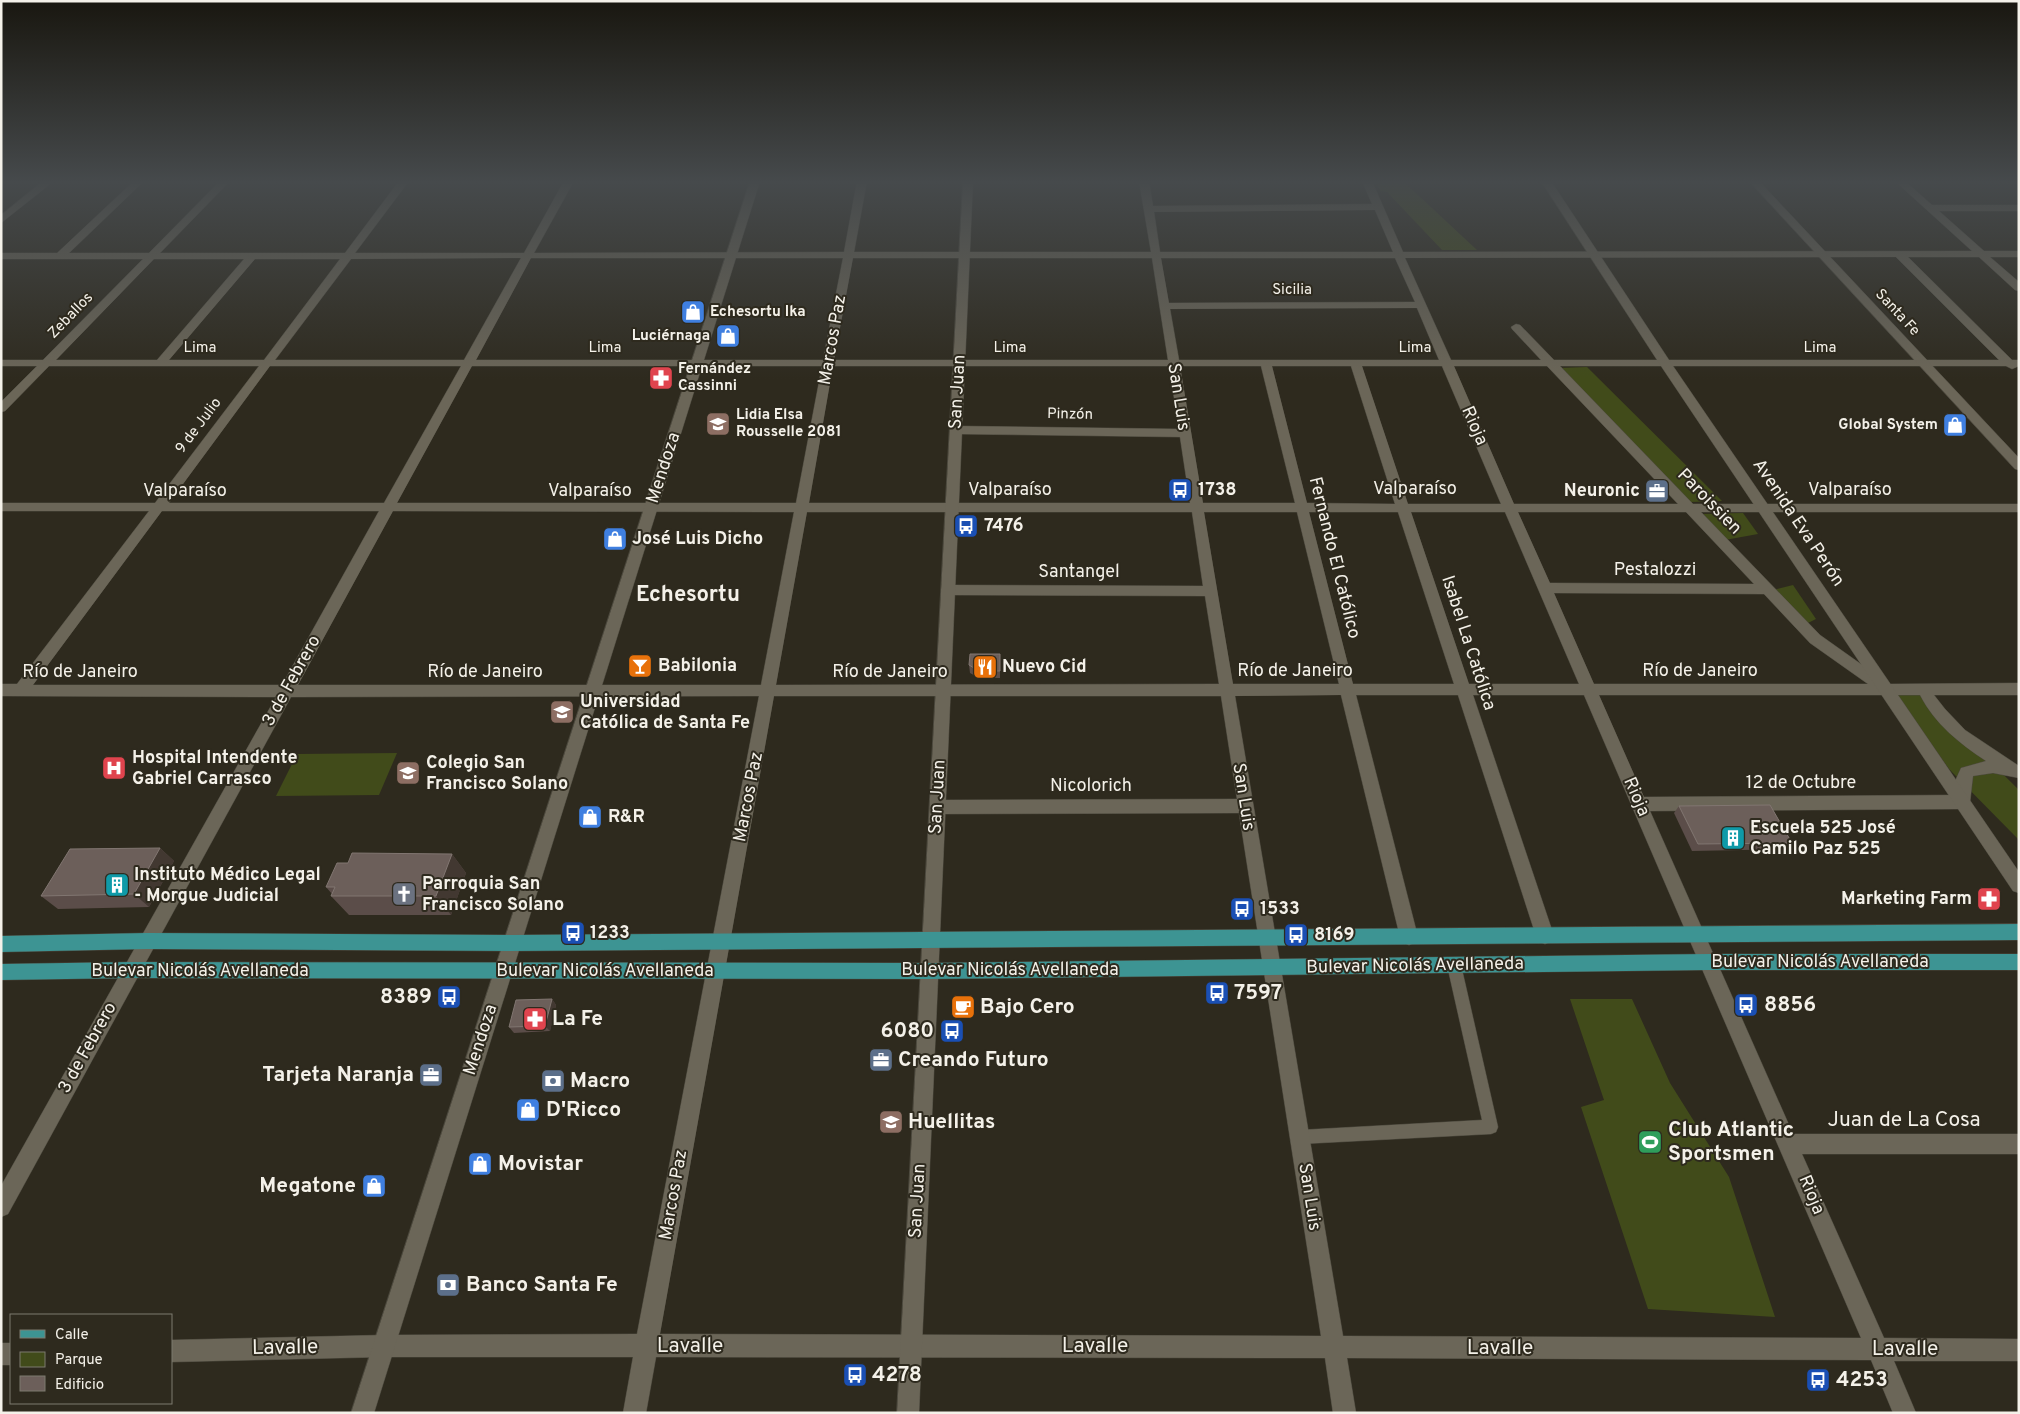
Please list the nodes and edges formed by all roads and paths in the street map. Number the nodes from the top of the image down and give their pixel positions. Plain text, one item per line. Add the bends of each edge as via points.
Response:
1 (69, 247) edge
2 (160, 247) edge
3 (355, 247) edge
4 (533, 247) edge
5 (734, 247) edge
6 (850, 247) edge
7 (964, 247) edge
8 (1155, 247) edge
9 (1395, 247) edge
10 (1590, 247) edge
11 (1815, 247) edge
12 (1973, 247) edge
13 (1822, 254) junction
14 (1899, 254) junction
15 (1981, 254) junction
16 (2019, 254) edge
17 (732, 255) junction
18 (849, 255) junction
19 (964, 255) junction
20 (1156, 255) junction
21 (1399, 255) junction
22 (1595, 255) junction
23 (1, 256) edge
24 (60, 256) junction
25 (151, 256) junction
26 (252, 256) junction
27 (348, 256) junction
28 (528, 256) junction
29 (2019, 288) edge
30 (1421, 305) junction
31 (1164, 306) junction
32 (1516, 327) dead end
33 (46, 362) junction
34 (1, 363) edge
35 (160, 363) junction
36 (267, 363) junction
37 (468, 363) junction
38 (698, 363) junction
39 (829, 363) junction
40 (959, 363) junction
41 (1173, 363) junction
42 (1266, 363) junction
43 (1355, 363) junction
44 (1446, 363) junction
45 (1666, 363) junction
46 (1923, 363) junction
47 (2014, 363) edge
48 (1550, 364) junction
49 (2019, 372) edge
50 (1, 409) edge
51 (956, 430) junction
52 (1184, 433) junction
53 (2019, 466) edge
54 (1687, 506) junction
55 (1, 507) edge
56 (1196, 507) junction
57 (1302, 507) junction
58 (1403, 507) junction
59 (1509, 507) junction
60 (1762, 507) junction
61 (388, 508) junction
62 (651, 508) junction
63 (802, 508) junction
64 (952, 508) junction
65 (2019, 508) edge
66 (157, 509) junction
67 (1545, 588) junction
68 (1766, 588) junction
69 (948, 590) junction
70 (1210, 591) junction
71 (1886, 689) junction
72 (2019, 689) edge
73 (1, 690) edge
74 (21, 690) junction
75 (1226, 690) junction
76 (1348, 690) junction
77 (1464, 690) junction
78 (1589, 690) junction
79 (1924, 690) junction
80 (286, 691) junction
81 (593, 691) junction
82 (768, 691) junction
83 (943, 691) junction
84 (2017, 772) edge
85 (1962, 802) junction
86 (1640, 804) junction
87 (1244, 806) junction
88 (938, 807) junction
89 (2019, 886) edge
90 (2019, 932) edge
91 (1696, 935) junction
92 (1545, 936) junction
93 (1410, 937) junction
94 (1266, 938) junction
95 (931, 940) junction
96 (147, 941) junction
97 (721, 942) junction
98 (512, 943) junction
99 (1, 944) edge
100 (1708, 962) junction
101 (2019, 962) edge
102 (1454, 965) junction
103 (1271, 968) junction
104 (131, 970) junction
105 (503, 971) junction
106 (716, 971) junction
107 (930, 971) junction
108 (1, 972) edge
109 (1300, 1137) junction
110 (1789, 1144) junction
111 (2019, 1144) edge
112 (1, 1208) edge
113 (911, 1345) junction
114 (384, 1346) junction
115 (646, 1346) junction
116 (1334, 1348) junction
117 (1877, 1349) junction
118 (172, 1350) edge
119 (2019, 1350) edge
120 (362, 1413) edge
121 (634, 1413) edge
122 (908, 1413) edge
123 (1345, 1413) edge
124 (1905, 1413) edge

1 - 24 street
2 - 25 street, Zeballos
3 - 27 street, 9 de Julio
4 - 28 street, 3 de Febrero
5 - 17 street, Mendoza
6 - 18 street, Marcos Paz
7 - 19 street, San Juan
8 - 20 street, San Luis
9 - 21 street, Rioja
10 - 22 street, Avenida Eva Perón
11 - 13 street, Santa Fe
12 - 15 street
13 - 14 street
13 - 22 street
13 - 46 street, Santa Fe
14 - 15 street
14 - 47 street
15 - 16 street
15 - 29 street
17 - 18 street
17 - 28 street
17 - 38 street, Mendoza
18 - 19 street
18 - 39 street, Marcos Paz
19 - 20 street
19 - 40 street, San Juan
20 - 21 street
20 - 31 street, San Luis
21 - 22 street
21 - 30 street, Rioja
22 - 45 street, Avenida Eva Perón
23 - 24 street
24 - 25 street
25 - 26 street
25 - 33 street, Zeballos
26 - 27 street
26 - 35 street
27 - 28 street
27 - 36 street, 9 de Julio
28 - 37 street, 3 de Febrero
30 - 31 street, Sicilia
30 - 44 street, Rioja
31 - 41 street, San Luis
32 - 48 street, Paroissien
33 - 34 street, Lima
33 - 35 street, Lima
33 - 50 street, Zeballos
35 - 36 street, Lima
36 - 37 street, Lima
36 - 66 street, 9 de Julio
37 - 38 street, Lima
37 - 61 street, 3 de Febrero
38 - 39 street, Lima
38 - 62 street, Mendoza
39 - 40 street, Lima
39 - 63 street, Marcos Paz
40 - 41 street, Lima
40 - 51 street, San Juan
41 - 42 street, Lima
41 - 52 street, San Luis
42 - 43 street, Lima
42 - 57 street, Fernando El Católico
43 - 44 street, Lima
43 - 58 street, Isabel La Católica
44 - 48 street, Lima
44 - 59 street, Rioja
45 - 46 street, Lima
45 - 48 street, Lima
45 - 60 street, Avenida Eva Perón
46 - 47 street, Lima
46 - 53 street, Santa Fe
47 - 49 street
48 - 54 street, Paroissien
51 - 52 street, Pinzón
51 - 64 street, San Juan
52 - 56 street, San Luis
54 - 59 street, Valparaíso
54 - 60 street, Valparaíso
54 - 68 street, Paroissien
55 - 66 street, Valparaíso
56 - 57 street, Valparaíso
56 - 64 street, Valparaíso
56 - 70 street, San Luis
57 - 58 street, Valparaíso
57 - 76 street, Fernando El Católico
58 - 59 street, Valparaíso
58 - 77 street, Isabel La Católica
59 - 67 street, Rioja
60 - 65 street, Valparaíso
60 - 71 street, Avenida Eva Perón
61 - 62 street, Valparaíso
61 - 66 street, Valparaíso
61 - 80 street, 3 de Febrero
62 - 63 street, Valparaíso
62 - 81 street, Mendoza
63 - 64 street, Valparaíso
63 - 82 street, Marcos Paz
64 - 69 street, San Juan
66 - 74 street, 9 de Julio
67 - 68 street, Pestalozzi
67 - 78 street, Rioja
68 - 71 street, Paroissien via 1815,639
69 - 70 street, Santangel
69 - 83 street, San Juan
70 - 75 street, San Luis
71 - 78 street, Río de Janeiro
71 - 79 street, Río de Janeiro
71 - 85 street, Avenida Eva Perón
72 - 79 street, Río de Janeiro
73 - 74 street, Río de Janeiro
74 - 80 street, Río de Janeiro
75 - 76 street, Río de Janeiro
75 - 83 street, Río de Janeiro
75 - 87 street, San Luis
76 - 77 street, Río de Janeiro
76 - 93 street, Fernando El Católico
77 - 78 street, Río de Janeiro
77 - 92 street, Isabel La Católica
78 - 86 street, Rioja
79 - 84 street via 1930,703 1947,722 1981,750
80 - 81 street, Río de Janeiro
80 - 96 street, 3 de Febrero
81 - 82 street, Río de Janeiro
81 - 98 street, Mendoza
82 - 83 street, Río de Janeiro
82 - 97 street, Marcos Paz
83 - 88 street, San Juan
84 - 85 street via 1987,766 1967,772
85 - 86 street, 12 de Octubre
85 - 89 street, Avenida Eva Perón
86 - 91 street, Rioja
87 - 88 street, Nicolorich
87 - 94 street, San Luis
88 - 95 street, San Juan
90 - 91 main road, Bulevar Nicolás Avellaneda
91 - 92 main road, Bulevar Nicolás Avellaneda
91 - 100 street, Rioja
92 - 93 main road, Bulevar Nicolás Avellaneda
93 - 94 main road, Bulevar Nicolás Avellaneda
94 - 95 main road, Bulevar Nicolás Avellaneda
94 - 103 street, San Luis
95 - 97 main road, Bulevar Nicolás Avellaneda
95 - 107 street, San Juan
96 - 98 main road, Bulevar Nicolás Avellaneda
96 - 99 main road, Bulevar Nicolás Avellaneda
96 - 104 street, 3 de Febrero
97 - 98 main road, Bulevar Nicolás Avellaneda
97 - 106 street, Marcos Paz
98 - 105 street, Mendoza
100 - 101 main road, Bulevar Nicolás Avellaneda
100 - 102 main road, Bulevar Nicolás Avellaneda
100 - 110 street, Rioja
102 - 103 main road, Bulevar Nicolás Avellaneda
102 - 109 street via 1491,1127
103 - 107 main road, Bulevar Nicolás Avellaneda
103 - 109 street, San Luis
104 - 105 main road, Bulevar Nicolás Avellaneda
104 - 108 main road, Bulevar Nicolás Avellaneda
104 - 112 street, 3 de Febrero
105 - 106 main road, Bulevar Nicolás Avellaneda
105 - 114 street, Mendoza
106 - 107 main road, Bulevar Nicolás Avellaneda
106 - 115 street, Marcos Paz
107 - 113 street, San Juan
109 - 116 street, San Luis
110 - 111 street, Juan de La Cosa
110 - 117 street, Rioja
113 - 115 street, Lavalle
113 - 116 street, Lavalle
113 - 122 street, San Juan
114 - 115 street, Lavalle
114 - 118 street, Lavalle
114 - 120 street, Mendoza
115 - 121 street, Marcos Paz
116 - 117 street, Lavalle
116 - 123 street, San Luis
117 - 119 street, Lavalle
117 - 124 street, Rioja

